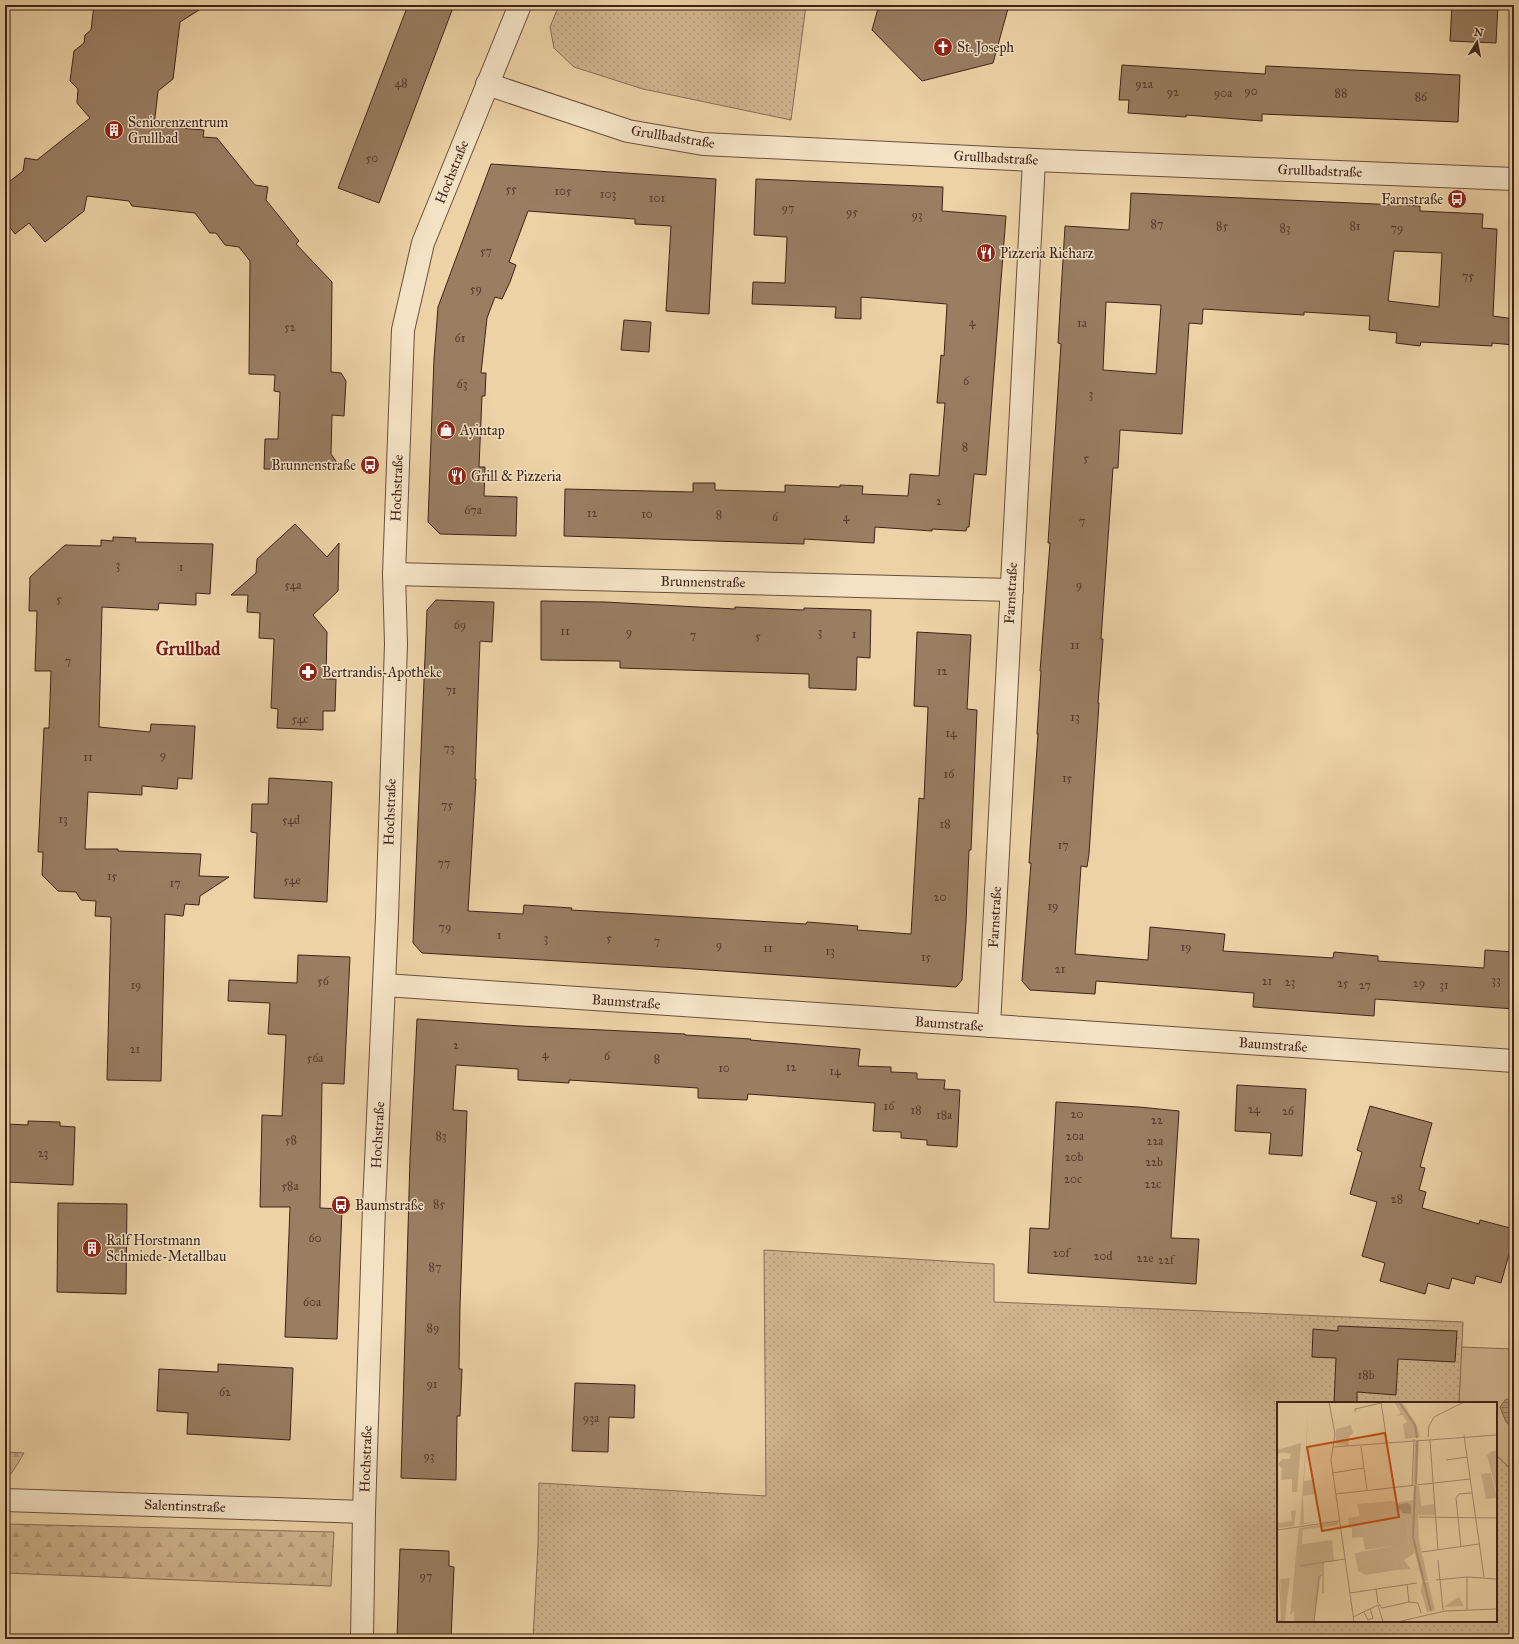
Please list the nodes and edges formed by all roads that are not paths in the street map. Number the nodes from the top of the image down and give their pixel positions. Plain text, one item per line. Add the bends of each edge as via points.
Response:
1 (520, 5) edge
2 (487, 84) junction
3 (1034, 160) junction
4 (1514, 179) edge
5 (394, 574) junction
6 (1012, 590) junction
7 (385, 985) junction
8 (989, 1026) junction
9 (1514, 1061) edge
10 (5, 1500) edge
11 (364, 1512) junction
12 (362, 1639) edge

1 - 2 street, Hochstraße
2 - 3 street, Grullbadstraße via 628,131 702,144
2 - 5 street, Hochstraße via 423,243 403,330
3 - 4 street, Grullbadstraße
3 - 6 street, Farnstraße
5 - 6 street, Brunnenstraße
5 - 7 street, Hochstraße via 396,644
6 - 8 street, Farnstraße
7 - 8 street, Baumstraße
7 - 11 street, Hochstraße via 374,1206
8 - 9 street, Baumstraße
10 - 11 street, Salentinstraße
11 - 12 street, Hochstraße

